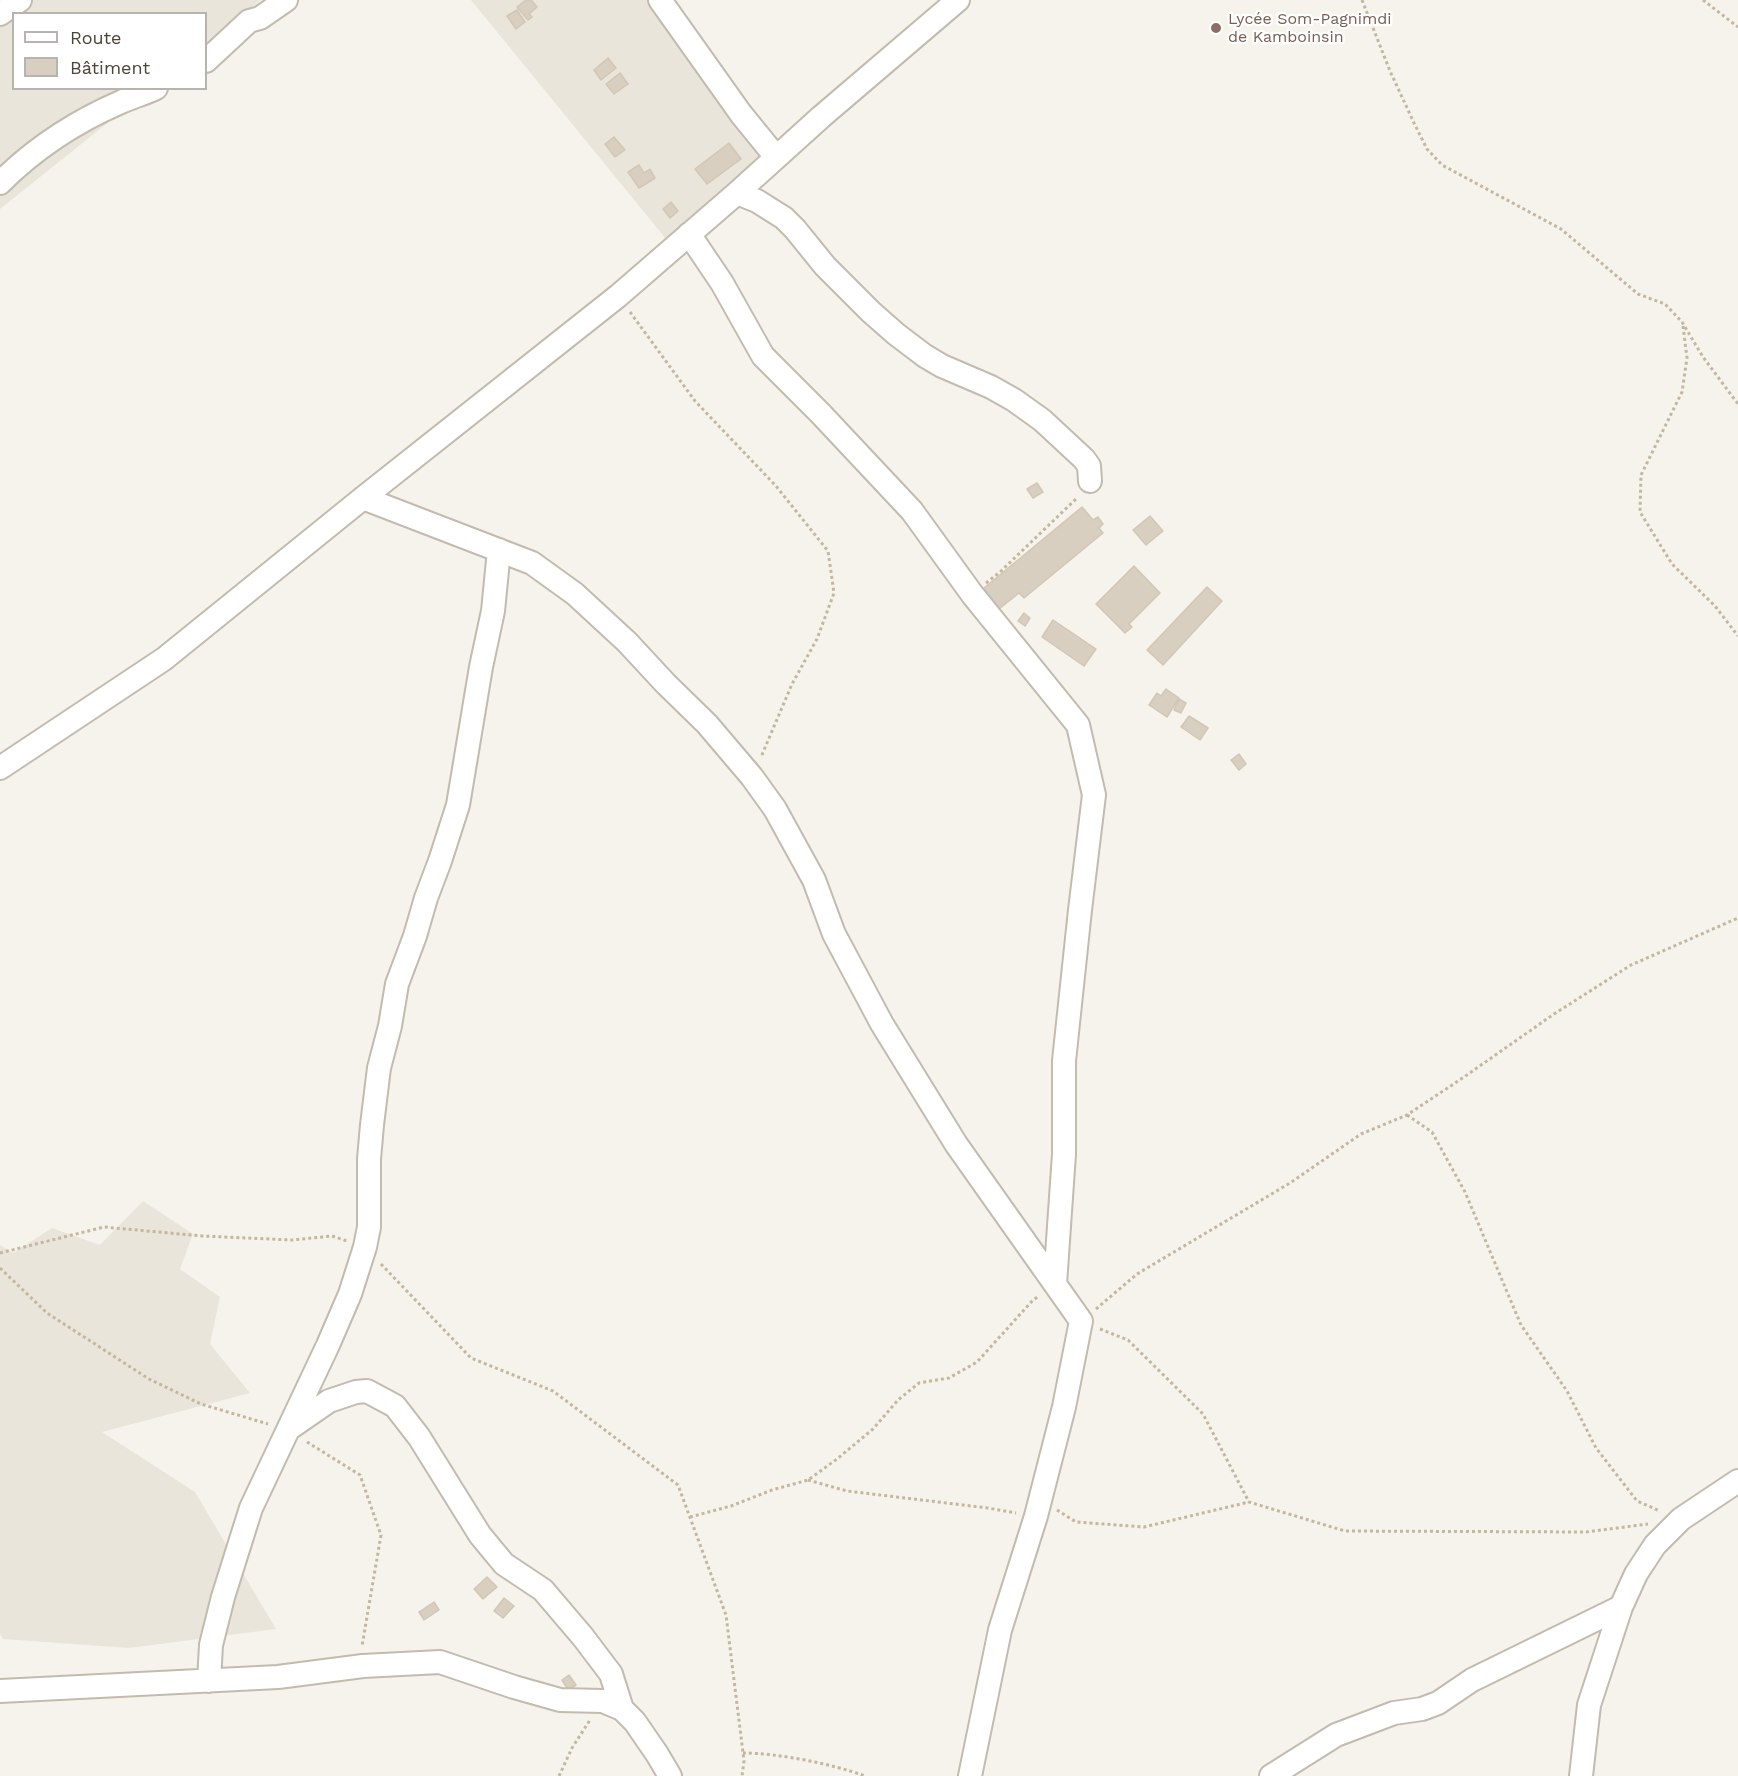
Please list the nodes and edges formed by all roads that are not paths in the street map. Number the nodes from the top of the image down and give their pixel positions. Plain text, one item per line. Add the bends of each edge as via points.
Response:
1 (20, 0) edge
2 (286, 0) edge
3 (660, 0) edge
4 (958, 0) edge
5 (261, 9) edge
6 (0, 14) edge
7 (207, 60) edge
8 (151, 90) edge
9 (776, 157) junction
10 (4, 174) edge
11 (737, 193) junction
12 (689, 234) junction
13 (1090, 481) road end
14 (363, 498) junction
15 (499, 550) junction
16 (0, 768) edge
17 (1055, 1284) junction
18 (287, 1430) junction
19 (1738, 1482) edge
20 (1622, 1606) junction
21 (209, 1680) junction
22 (0, 1691) edge
23 (612, 1705) junction
24 (670, 1776) edge
25 (970, 1776) edge
26 (1271, 1776) edge
27 (1581, 1776) edge

1 - 6 street
2 - 5 street
3 - 9 street
4 - 9 street
5 - 7 street
8 - 10 street via 78,124
9 - 11 street
11 - 12 street
11 - 13 street via 784,218 871,312 925,356 991,387 1042,420 1084,459
12 - 14 street via 618,296
12 - 17 street via 763,356 912,511 972,594 1078,725 1094,795 1064,1061 1064,1154
14 - 15 street
14 - 16 street via 164,659
15 - 17 street via 532,563 575,594 707,724 752,777 775,809 814,880 834,934 882,1024 956,1144
15 - 18 street via 493,611 458,805 397,984 379,1068 365,1246 350,1294
17 - 25 street via 1081,1321 1064,1407 1000,1630
18 - 21 street via 251,1508 223,1597 211,1645
18 - 23 street via 329,1401 356,1392 367,1391 395,1407 419,1437 480,1535 504,1564 543,1590 610,1674
19 - 20 street via 1681,1520 1655,1545
20 - 26 street via 1472,1680 1438,1703 1394,1713 1336,1735
20 - 27 street via 1589,1705
21 - 22 street
21 - 23 street via 440,1662 560,1700
23 - 24 street via 635,1722

